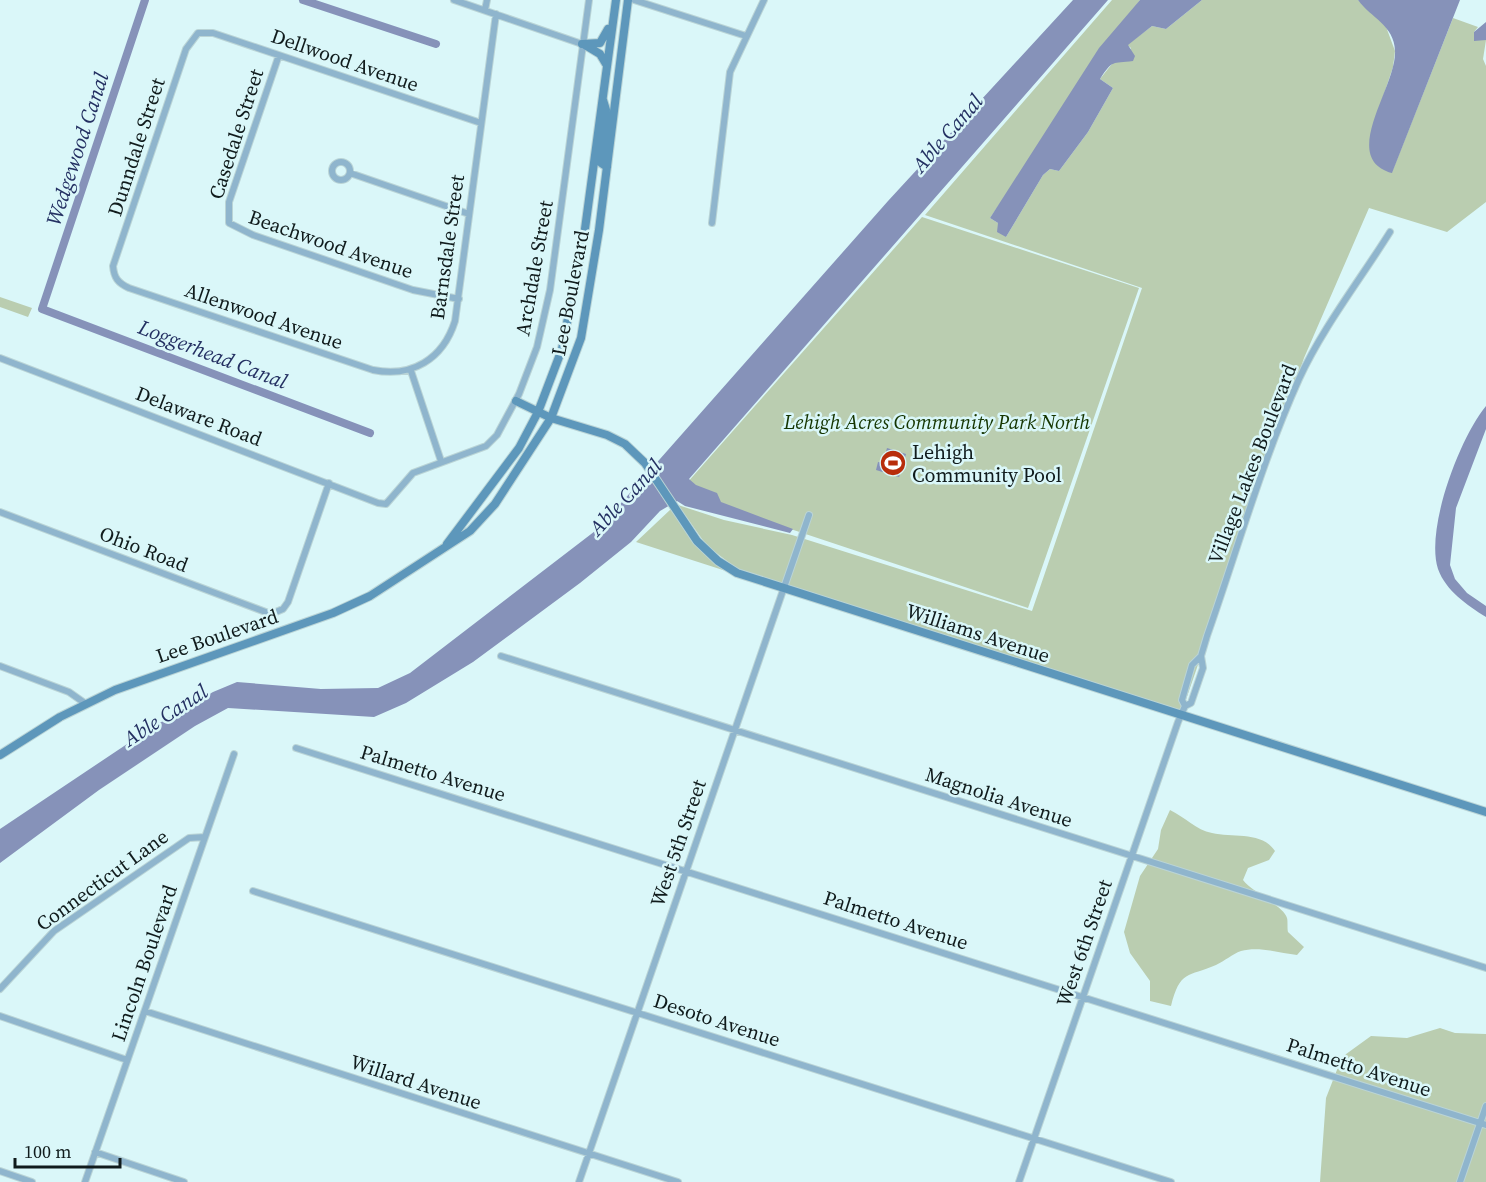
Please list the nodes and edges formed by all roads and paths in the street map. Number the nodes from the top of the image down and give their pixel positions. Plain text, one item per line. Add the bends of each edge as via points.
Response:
1 (454, 0) edge
2 (487, 0) edge
3 (589, 0) edge
4 (616, 0) edge
5 (628, 0) edge
6 (634, 0) edge
7 (764, 0) edge
8 (485, 10) junction
9 (496, 14) junction
10 (612, 20) junction
11 (198, 33) joint
12 (747, 36) junction
13 (582, 44) junction
14 (279, 55) junction
15 (606, 64) junction
16 (602, 97) junction
17 (481, 123) junction
18 (608, 167) junction
19 (350, 174) dead end
20 (470, 214) junction
21 (229, 223) joint
22 (712, 223) dead end
23 (1390, 232) dead end
24 (114, 275) joint
25 (459, 299) junction
26 (0, 358) edge
27 (411, 371) junction
28 (516, 400) junction
29 (538, 412) junction
30 (551, 418) junction
31 (441, 461) junction
32 (329, 483) junction
33 (386, 504) joint
34 (0, 512) edge
35 (809, 515) dead end
36 (444, 549) junction
37 (784, 589) junction
38 (501, 656) dead end
39 (1201, 656) junction
40 (0, 666) edge
41 (86, 704) junction
42 (1185, 706) junction
43 (1182, 715) junction
44 (735, 730) junction
45 (296, 748) dead end
46 (234, 754) dead end
47 (0, 755) edge
48 (1486, 812) edge
49 (206, 837) junction
50 (1132, 856) junction
51 (686, 871) junction
52 (253, 891) dead end
53 (1486, 968) edge
54 (0, 989) edge
55 (1083, 997) junction
56 (145, 1011) junction
57 (638, 1012) junction
58 (0, 1016) edge
59 (127, 1060) junction
60 (1486, 1106) edge
61 (1483, 1124) edge
62 (1034, 1139) junction
63 (95, 1152) junction
64 (588, 1154) junction
65 (0, 1171) edge
66 (32, 1182) edge
67 (85, 1182) edge
68 (184, 1182) edge
69 (579, 1182) edge
70 (678, 1182) edge
71 (1019, 1182) edge
72 (1171, 1182) edge
73 (1460, 1182) edge

1 - 8 street
2 - 8 street
3 - 13 street, Archdale Street
4 - 10 main road, Lee Boulevard
5 - 18 main road, Lee Boulevard
6 - 12 street
7 - 12 street
8 - 9 street
9 - 13 street
9 - 17 street, Barnsdale Street
10 - 13 main road via 602,41
10 - 15 main road, Lee Boulevard
11 - 14 street, Dellwood Avenue via 213,33
11 - 24 street, Dunndale Street via 186,49 113,266
12 - 22 street via 730,72
13 - 15 main road via 597,51
13 - 28 street, Archdale Street via 545,318
14 - 17 street, Dellwood Avenue
14 - 21 street, Casedale Street via 229,202
15 - 16 main road, Lee Boulevard
16 - 18 main road via 606,110 601,163
16 - 29 main road, Lee Boulevard via 569,323
17 - 20 street, Barnsdale Street
18 - 30 main road, Lee Boulevard via 581,338
19 - 20 street
20 - 25 street, Barnsdale Street
21 - 25 street, Beachwood Avenue via 253,235 413,290
23 - 39 street, Village Lakes Boulevard via 1300,379 1269,455
24 - 27 street, Allenwood Avenue via 129,288 342,360 383,372
25 - 27 street, Barnsdale Street via 448,340 436,354
26 - 32 street, Delaware Road
27 - 31 street
28 - 29 main road, Williams Avenue
28 - 31 street, Archdale Street via 497,435 486,446
29 - 30 main road, Williams Avenue
29 - 36 main road, Lee Boulevard via 519,448
30 - 36 main road, Lee Boulevard via 495,504 470,531
30 - 37 main road, Williams Avenue via 616,439 645,463 697,541 718,561 737,573
31 - 33 street, Archdale Street via 406,478
32 - 33 street, Delaware Road
32 - 34 street, Ohio Road via 288,602 278,613 265,613
35 - 37 street, West 5th Street
36 - 41 main road, Lee Boulevard via 349,606 147,678
37 - 43 main road, Williams Avenue
37 - 44 street, West 5th Street
38 - 44 street, Magnolia Avenue
39 - 42 street, Village Lakes Boulevard via 1203,668 1191,703
39 - 42 street, Village Lakes Boulevard via 1192,664 1182,700
40 - 41 street via 69,692
41 - 47 main road, Lee Boulevard
42 - 43 street, Village Lakes Boulevard
43 - 48 main road, Williams Avenue
43 - 50 street, West 6th Street
44 - 50 street, Magnolia Avenue
44 - 51 street, West 5th Street
45 - 51 street, Palmetto Avenue
46 - 49 street, Lincoln Boulevard
49 - 54 street, Connecticut Lane via 189,838 54,931
49 - 56 street, Lincoln Boulevard
50 - 53 street, Magnolia Avenue
50 - 55 street, West 6th Street
51 - 55 street, Palmetto Avenue
51 - 57 street, West 5th Street
52 - 57 street, Desoto Avenue
55 - 61 street, Palmetto Avenue
55 - 62 street, West 6th Street
56 - 59 street, Lincoln Boulevard
56 - 64 street, Willard Avenue
57 - 62 street, Desoto Avenue
57 - 64 street, West 5th Street
58 - 59 street
59 - 63 street, Lincoln Boulevard
60 - 61 street
61 - 73 street
62 - 71 street, West 6th Street
62 - 72 street, Desoto Avenue
63 - 67 street, Lincoln Boulevard
63 - 68 street
64 - 69 street, West 5th Street
64 - 70 street, Willard Avenue
65 - 66 street

